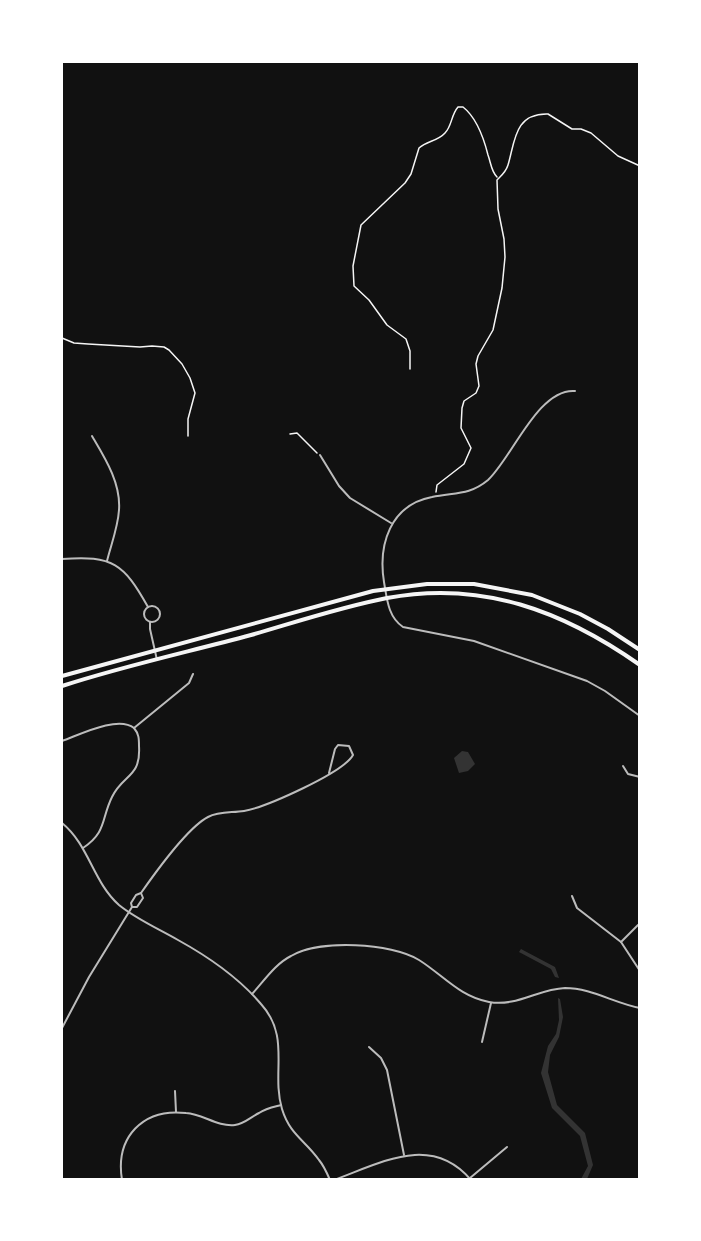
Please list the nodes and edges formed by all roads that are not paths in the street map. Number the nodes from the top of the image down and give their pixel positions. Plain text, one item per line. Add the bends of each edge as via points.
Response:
1 (575, 391) dead end
2 (92, 436) dead end
3 (320, 455) road end
4 (391, 524) junction
5 (62, 559) edge
6 (107, 561) junction
7 (385, 588) junction
8 (387, 598) junction
9 (148, 607) junction
10 (150, 622) junction
11 (155, 650) junction
12 (639, 650) edge
13 (158, 660) junction
14 (639, 665) edge
15 (193, 674) dead end
16 (62, 676) edge
17 (62, 686) edge
18 (639, 716) edge
19 (134, 728) junction
20 (62, 741) edge
21 (623, 766) dead end
22 (329, 773) junction
23 (639, 777) edge
24 (62, 823) edge
25 (83, 848) junction
26 (141, 893) junction
27 (572, 896) dead end
28 (132, 907) junction
29 (128, 912) junction
30 (638, 925) dead end
31 (621, 942) junction
32 (639, 972) edge
33 (252, 994) junction
34 (491, 1003) junction
35 (639, 1008) edge
36 (62, 1028) edge
37 (482, 1042) dead end
38 (369, 1047) dead end
39 (175, 1091) dead end
40 (281, 1105) junction
41 (176, 1112) junction
42 (507, 1147) dead end
43 (404, 1155) junction
44 (122, 1179) edge
45 (332, 1179) edge
46 (470, 1179) edge

1 - 4 street via 555,396 543,407 483,483 462,494 412,503
2 - 6 street via 113,473 119,502
3 - 4 street via 350,498
4 - 7 street via 382,556
5 - 6 street
6 - 9 street via 132,579
7 - 8 street
7 - 11 main road
7 - 12 main road via 449,583 522,593 580,614
8 - 13 main road
8 - 14 main road via 443,593 511,601 576,625
8 - 18 street via 392,616 404,627 474,641 587,681
9 - 10 street via 144,615
9 - 10 street via 155,607 159,613 157,620
10 - 11 street
11 - 13 street
11 - 16 main road
13 - 17 main road
15 - 19 street via 189,683
19 - 20 street via 124,723 111,724
19 - 25 street via 139,736 140,760 113,794 99,834
21 - 23 street via 628,774
22 - 22 street via 351,759 349,746 335,748
22 - 26 street via 308,787 254,808 216,814 199,823 155,871
24 - 25 street
25 - 29 street via 101,883
26 - 28 street via 136,895
26 - 28 street via 143,898 137,907
27 - 31 street via 577,908
28 - 29 street
29 - 33 street via 199,953
29 - 36 street
30 - 31 street
31 - 32 street
33 - 34 street via 290,956 313,946 335,945 401,951 423,962 464,994
33 - 40 street via 268,1013 278,1036
34 - 35 street via 514,1002 550,990 573,988
34 - 37 street
38 - 43 street via 387,1070
39 - 41 street
40 - 41 street via 232,1125
40 - 45 street via 291,1129
41 - 44 street via 148,1118 130,1133 120,1158
42 - 46 street
43 - 45 street
43 - 46 street via 441,1158 458,1166

